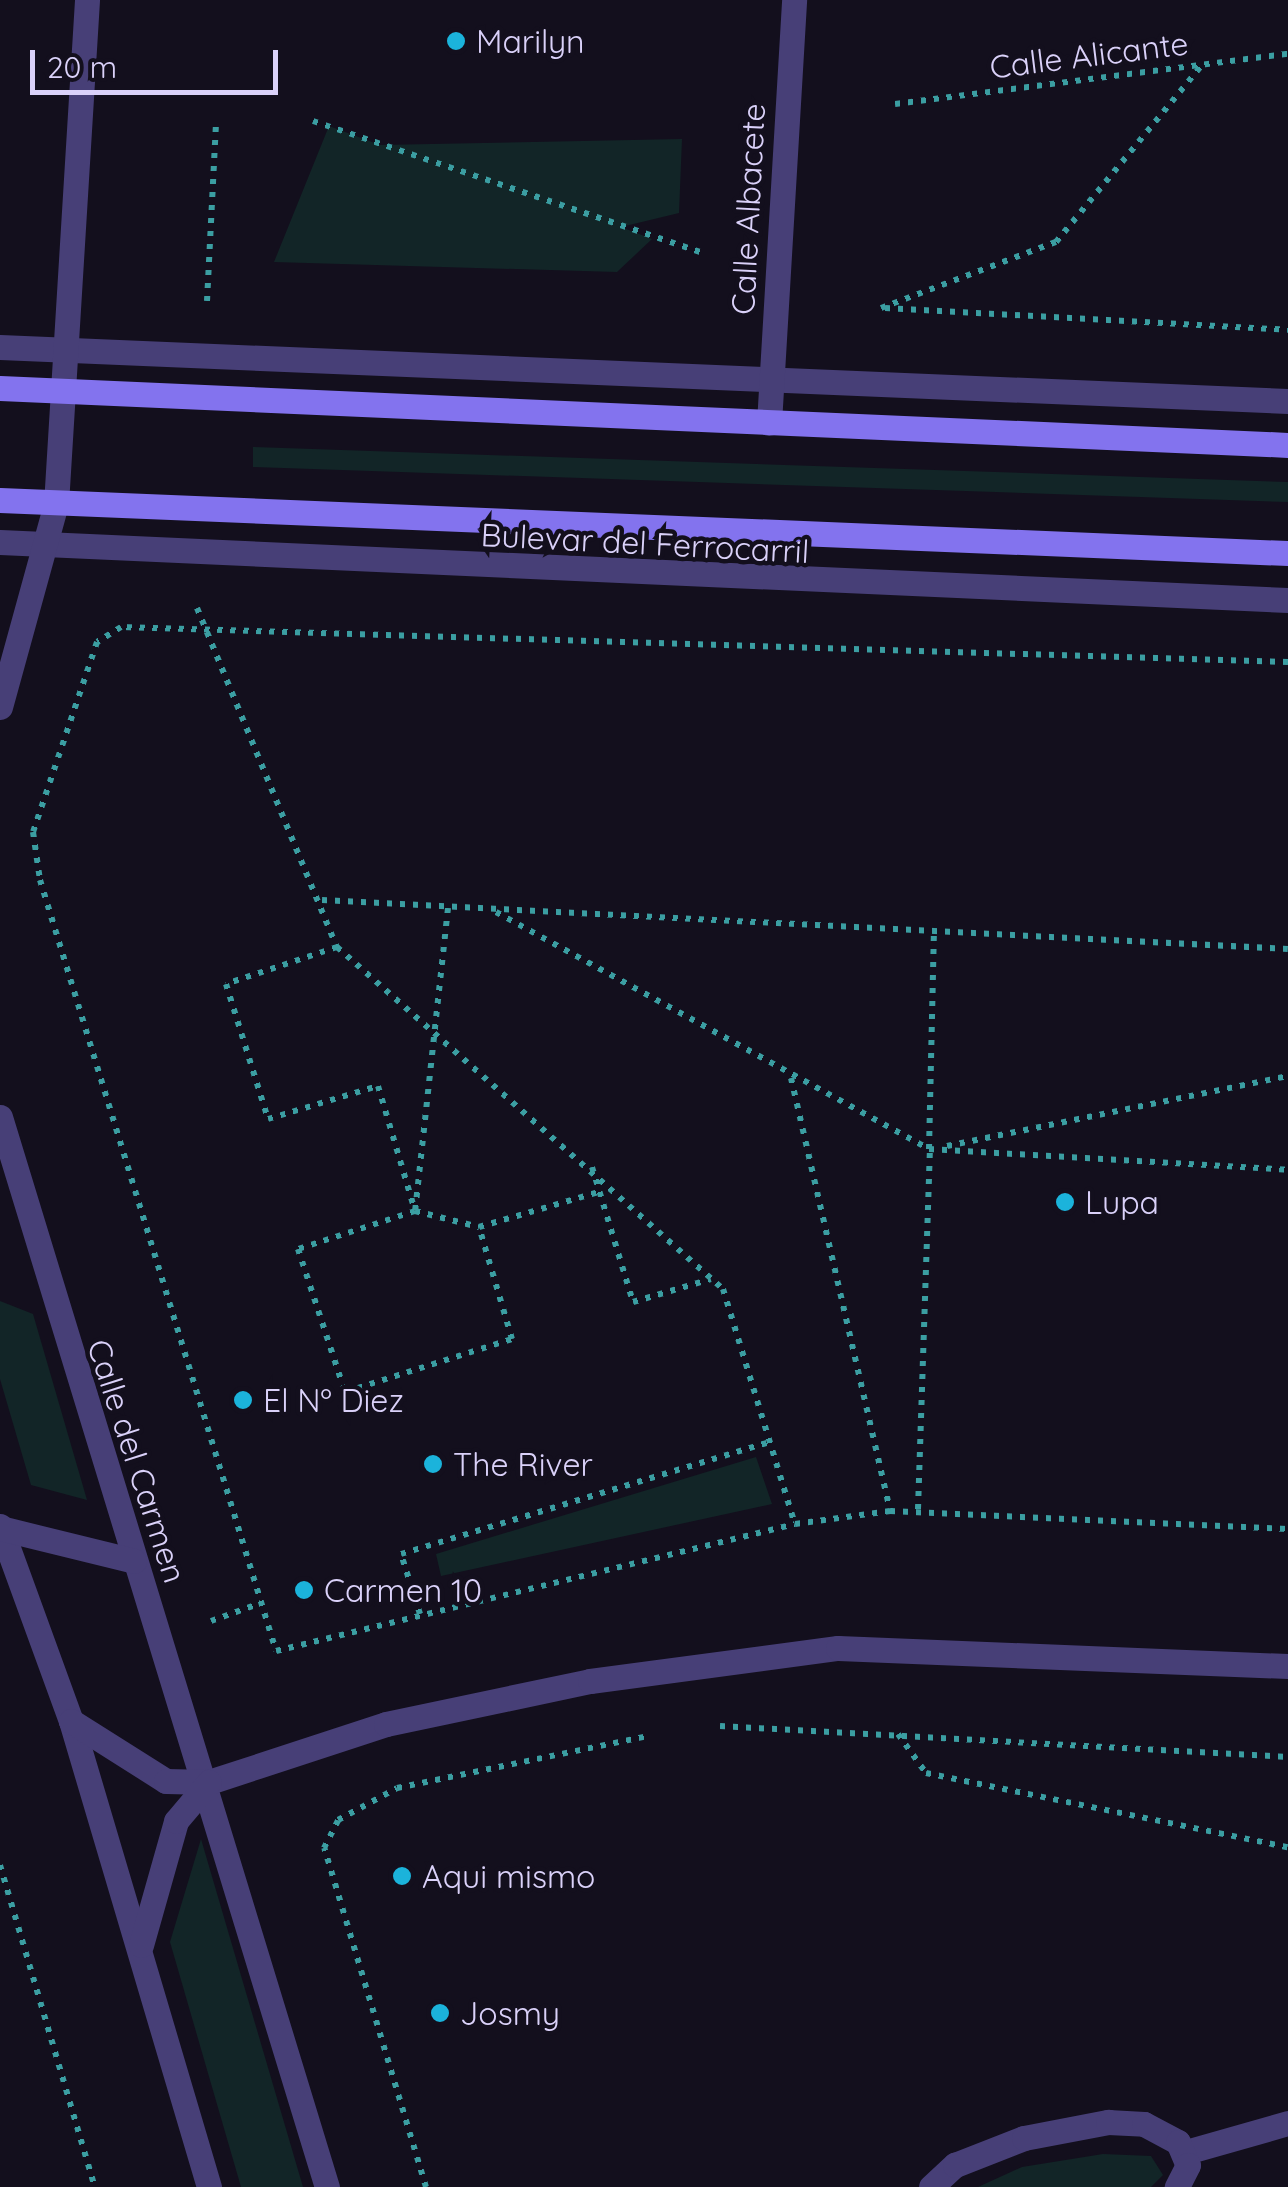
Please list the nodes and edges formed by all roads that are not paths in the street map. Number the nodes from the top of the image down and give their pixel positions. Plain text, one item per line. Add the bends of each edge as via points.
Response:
1 (87, 0) edge
2 (794, 0) edge
3 (0, 347) edge
4 (66, 350) junction
5 (771, 381) junction
6 (0, 388) edge
7 (61, 391) junction
8 (1288, 401) edge
9 (769, 422) junction
10 (1288, 444) edge
11 (0, 500) edge
12 (56, 504) junction
13 (0, 542) edge
14 (45, 545) junction
15 (1288, 553) edge
16 (1288, 600) edge
17 (0, 706) edge
18 (0, 1117) edge
19 (4, 1157) edge
20 (0, 1527) edge
21 (134, 1562) junction
22 (1288, 1666) edge
23 (71, 1721) junction
24 (209, 1782) junction
25 (140, 1952) junction
26 (1288, 2123) edge
27 (1186, 2152) junction
28 (208, 2187) edge
29 (328, 2187) edge
30 (931, 2187) edge
31 (1177, 2187) edge

1 - 4 street
2 - 5 street, Calle Albacete
3 - 4 street
4 - 5 street
4 - 7 street
5 - 8 street
5 - 9 street, Calle Albacete
6 - 7 main road
7 - 9 main road
7 - 12 street
9 - 10 main road
11 - 12 main road, Bulevar del Ferrocarril
12 - 14 street
12 - 15 main road, Bulevar del Ferrocarril
13 - 14 street, Bulevar del Ferrocarril
14 - 16 street, Bulevar del Ferrocarril
14 - 17 street
18 - 19 street, Calle del Carmen
19 - 21 street, Calle del Carmen
20 - 21 street
20 - 23 street
21 - 24 street, Calle del Carmen
22 - 24 street via 838,1648 590,1681 386,1724
23 - 24 street via 166,1781
23 - 25 street
24 - 25 street via 176,1822
24 - 29 street, Calle del Carmen
25 - 28 street
26 - 27 street
27 - 30 street via 1144,2124 1108,2122 1024,2138 956,2165
27 - 31 street

